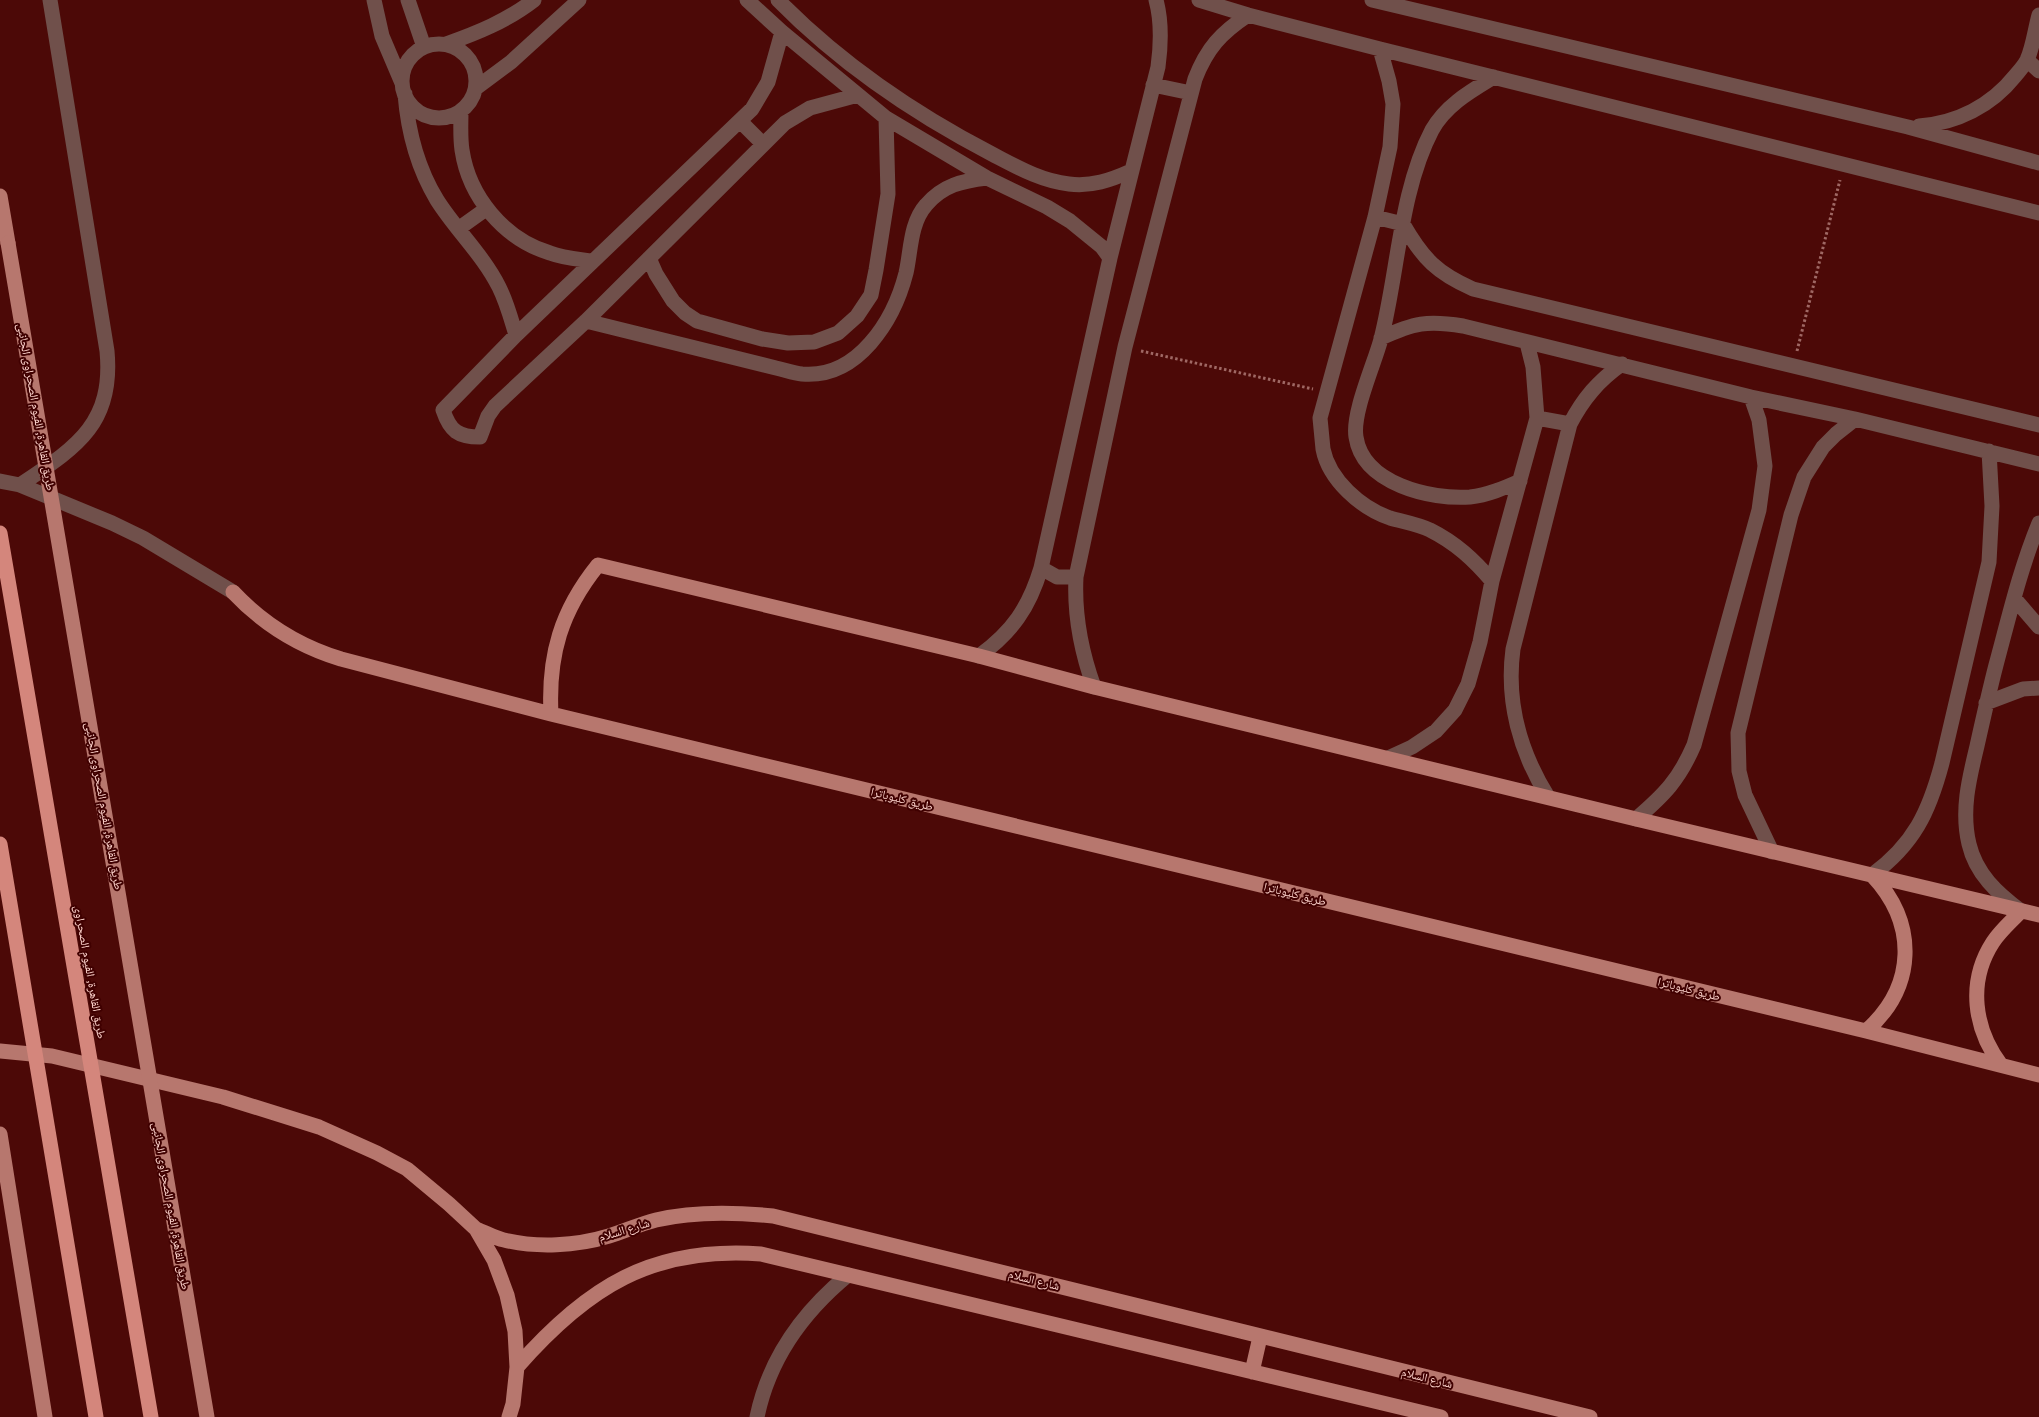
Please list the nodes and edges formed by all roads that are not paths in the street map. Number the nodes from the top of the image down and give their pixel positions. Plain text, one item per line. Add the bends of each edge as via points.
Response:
1 (50, 0) edge
2 (374, 0) edge
3 (408, 0) edge
4 (534, 0) edge
5 (579, 0) edge
6 (747, 0) edge
7 (778, 0) edge
8 (1156, 0) edge
9 (1198, 0) edge
10 (1372, 0) edge
11 (1248, 15) junction
12 (2039, 15) edge
13 (782, 32) junction
14 (446, 44) junction
15 (424, 47) junction
16 (1380, 49) junction
17 (2027, 60) junction
18 (2039, 70) edge
19 (1494, 77) junction
20 (1153, 85) junction
21 (476, 88) junction
22 (403, 89) junction
23 (1191, 93) junction
24 (858, 95) junction
25 (461, 111) junction
26 (886, 118) junction
27 (741, 122) junction
28 (1908, 127) junction
29 (762, 143) junction
30 (2039, 163) edge
31 (1131, 171) junction
32 (987, 178) junction
33 (1055, 182) junction
34 (0, 196) edge
35 (1047, 206) junction
36 (486, 209) junction
37 (2039, 213) edge
38 (1375, 217) junction
39 (1403, 224) junction
40 (458, 230) junction
41 (649, 258) junction
42 (1110, 258) junction
43 (592, 261) junction
44 (586, 320) junction
45 (516, 335) junction
46 (1381, 338) junction
47 (1527, 342) junction
48 (1622, 364) junction
49 (1752, 397) junction
50 (1537, 418) junction
51 (1855, 419) junction
52 (1570, 424) junction
53 (2039, 425) edge
54 (1989, 451) junction
55 (2039, 464) edge
56 (0, 481) edge
57 (1520, 481) junction
58 (20, 484) junction
59 (2039, 523) edge
60 (0, 533) edge
61 (1041, 568) junction
62 (1076, 577) junction
63 (1492, 581) junction
64 (233, 592) joint
65 (2014, 598) junction
66 (2039, 627) edge
67 (978, 656) junction
68 (1094, 687) junction
69 (2039, 688) edge
70 (1986, 703) junction
71 (551, 714) junction
72 (1388, 758) junction
73 (1548, 797) junction
74 (1636, 819) junction
75 (0, 844) edge
76 (1772, 852) junction
77 (1872, 875) junction
78 (2022, 911) junction
79 (2039, 915) edge
80 (1866, 1031) junction
81 (0, 1051) edge
82 (2001, 1065) junction
83 (2039, 1075) edge
84 (0, 1134) edge
85 (476, 1229) junction
86 (848, 1275) junction
87 (1260, 1337) junction
88 (517, 1368) junction
89 (1252, 1372) junction
90 (45, 1417) edge
91 (96, 1417) edge
92 (151, 1417) edge
93 (207, 1417) edge
94 (509, 1417) edge
95 (757, 1417) edge
96 (1442, 1417) edge
97 (1590, 1417) edge

1 - 58 street via 107,351 108,386 87,433 61,457
2 - 22 street via 382,36
3 - 15 street
4 - 14 street via 506,19
5 - 21 street via 511,62
6 - 13 street
7 - 33 street via 875,82 949,132 1026,172
8 - 20 street via 1160,48
9 - 11 street
10 - 28 street
11 - 16 street
11 - 23 street via 1213,45 1202,61
12 - 17 street
13 - 24 street
13 - 27 street via 768,82
14 - 15 street
14 - 21 street via 464,52 475,68
15 - 22 street via 404,68
16 - 19 street
16 - 38 street via 1389,80 1393,126
17 - 18 street
17 - 28 street via 2008,85 1963,117 1936,125
19 - 37 street
19 - 39 street via 1462,96 1433,129 1418,161
20 - 23 street
20 - 31 street
21 - 25 street via 471,101
22 - 25 street via 414,108 429,116 445,117
22 - 40 street via 414,150 424,176
23 - 62 street via 1125,347
24 - 26 street
24 - 29 street via 797,115
25 - 36 street via 466,170
26 - 32 street
26 - 41 street via 888,194 871,295 857,316 838,333 814,342 788,343 698,321 673,301
27 - 29 street
27 - 43 street
28 - 30 street
29 - 41 street
31 - 33 street via 1088,185
31 - 42 street
32 - 35 street
32 - 44 street via 964,181 942,190 925,205 914,225 906,274 888,320 856,358 832,370 804,374 794,372
33 - 35 street
34 - 93 main road, طريق القاهرة, الفيوم الصحراوى الجانبى, bridge
35 - 42 street via 1102,247
36 - 40 street
36 - 43 street via 515,236 532,246 550,254
38 - 39 street
38 - 63 street via 1320,418 1324,451 1338,480 1360,503 1447,539 1464,551
39 - 46 street
39 - 53 street via 1431,264 1451,279 1474,289
40 - 45 street via 499,287
41 - 44 street
42 - 61 street
43 - 45 street
44 - 45 street via 495,406 480,437 467,437 456,432 447,422 443,410
46 - 47 street via 1421,323 1439,322
46 - 57 street via 1358,416 1356,437 1363,457 1376,473 1419,492 1445,497 1471,497
47 - 48 street
47 - 50 street via 1533,367
48 - 49 street
48 - 52 street via 1591,390
49 - 51 street
49 - 74 street via 1764,448 1759,510 1694,745 1678,777 1664,795
50 - 52 street
50 - 57 street
51 - 54 street
51 - 76 street via 1823,447 1804,477 1791,515 1738,733 1738,771 1744,795
52 - 73 street via 1511,668 1511,694 1521,738 1537,779
54 - 55 street
54 - 77 street via 1992,506 1988,562 1942,763 1933,795 1919,826 1901,850
56 - 58 street
57 - 63 street
58 - 64 street via 143,538
59 - 65 street
60 - 92 highway, طريق القاهرة, الفيوم الصحراوى, bridge
61 - 62 street via 1057,577
61 - 67 street via 1025,609 1012,627
62 - 68 street via 1077,622 1082,652
63 - 72 street via 1475,664 1455,710 1436,731
64 - 71 main road, طريق كليوباترا via 280,633 320,652
65 - 66 street
65 - 70 street
67 - 68 main road
67 - 71 main road via 598,564 574,597 558,634 551,674
68 - 72 main road
69 - 70 street via 2023,689
70 - 78 street via 1966,794 1966,828 1974,860 1982,875
71 - 80 main road, طريق كليوباترا
72 - 73 main road
73 - 74 main road
74 - 76 main road
75 - 91 highway, bridge
76 - 77 main road
77 - 78 main road
77 - 80 main road via 1898,913 1905,959 1893,999
78 - 79 main road
78 - 82 main road via 1992,943 1977,986 1981,1028
80 - 82 main road, طريق كليوباترا
81 - 85 main road via 52,1056 224,1097 319,1127 407,1169
82 - 83 main road, طريق كليوباترا
84 - 90 main road
85 - 87 main road, شارع السلام via 502,1240 553,1244 591,1240 679,1216 726,1213 773,1216
85 - 88 main road via 494,1260 507,1295 515,1330
86 - 88 main road via 762,1254 737,1252 688,1256 664,1262 619,1279 589,1298 550,1331
86 - 89 main road
86 - 95 street via 814,1306 786,1343 766,1385
87 - 89 main road
87 - 97 main road, شارع السلام
88 - 94 main road
89 - 96 main road

